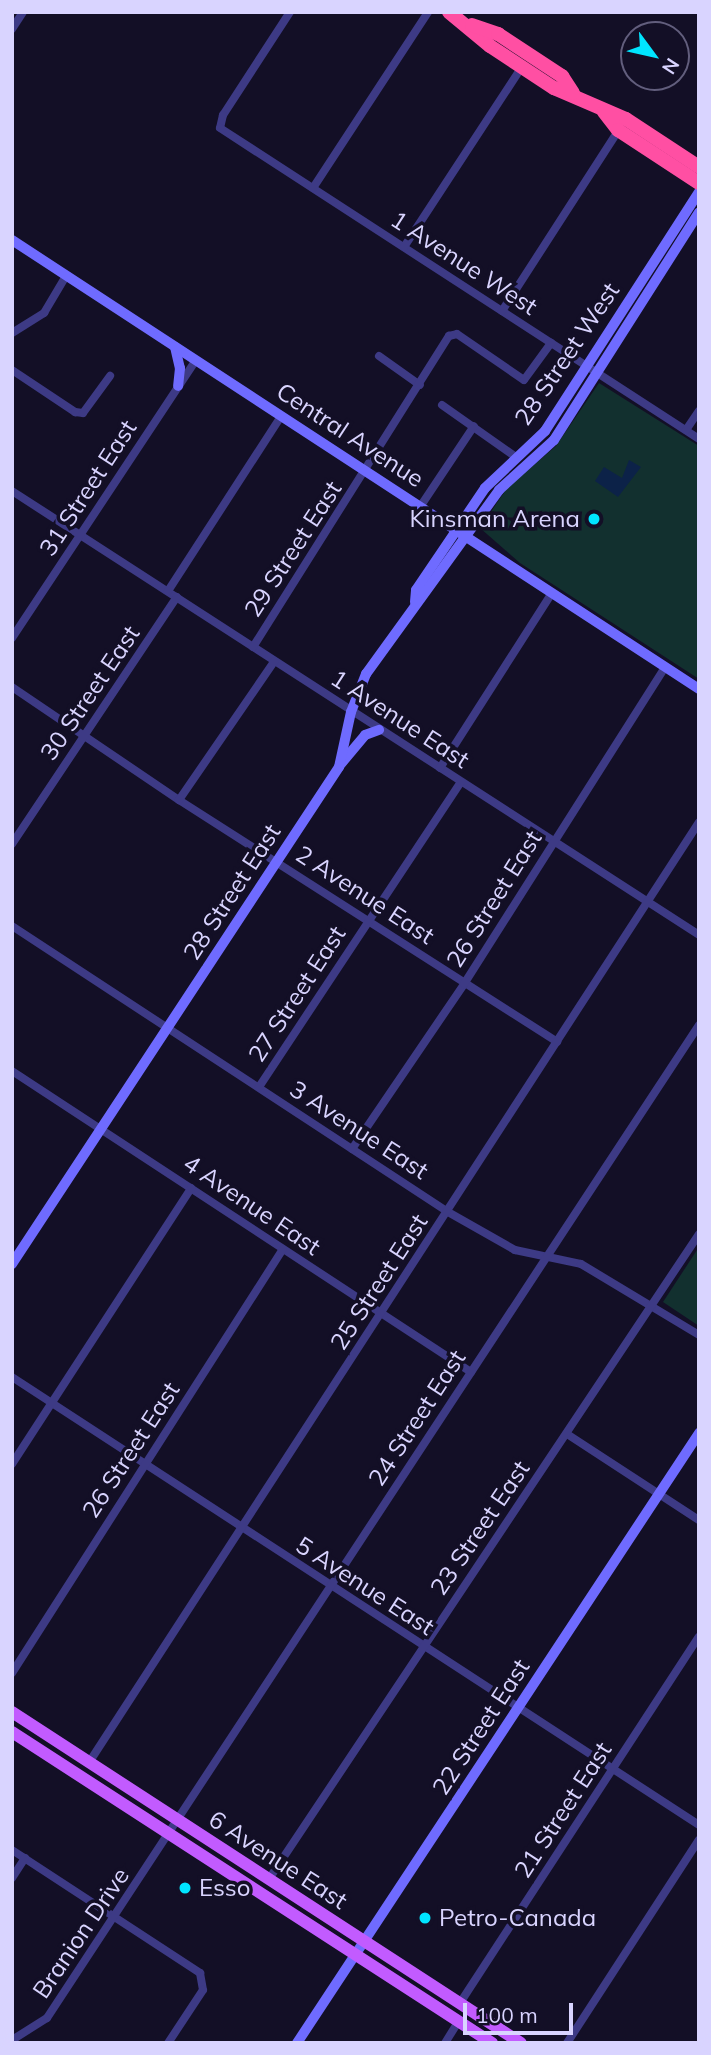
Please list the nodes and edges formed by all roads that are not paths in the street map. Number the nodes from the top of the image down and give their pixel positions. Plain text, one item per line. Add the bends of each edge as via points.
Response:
1 (23, 12) edge
2 (290, 12) edge
3 (428, 12) edge
4 (449, 12) edge
5 (12, 29) edge
6 (526, 62) junction
7 (622, 125) junction
8 (699, 167) edge
9 (699, 183) edge
10 (313, 188) junction
11 (699, 192) edge
12 (699, 212) edge
13 (12, 240) edge
14 (404, 247) junction
15 (66, 276) junction
16 (502, 311) junction
17 (12, 333) edge
18 (551, 343) junction
19 (175, 347) junction
20 (379, 356) dead end
21 (196, 360) junction
22 (587, 366) junction
23 (12, 370) edge
24 (598, 373) junction
25 (110, 376) dead end
26 (420, 384) junction
27 (178, 386) junction
28 (442, 405) dead end
29 (699, 411) edge
30 (281, 416) junction
31 (474, 426) junction
32 (686, 430) junction
33 (699, 439) edge
34 (516, 457) junction
35 (366, 471) junction
36 (12, 491) edge
37 (420, 506) junction
38 (461, 533) junction
39 (80, 535) junction
40 (167, 591) junction
41 (552, 593) junction
42 (177, 597) junction
43 (12, 638) edge
44 (253, 647) junction
45 (274, 662) junction
46 (665, 667) junction
47 (12, 687) edge
48 (699, 689) edge
49 (351, 712) junction
50 (379, 730) junction
51 (84, 736) junction
52 (339, 767) junction
53 (439, 768) junction
54 (461, 782) junction
55 (179, 800) junction
56 (699, 822) edge
57 (552, 841) junction
58 (12, 844) edge
59 (278, 861) junction
60 (647, 902) junction
61 (368, 920) junction
62 (12, 926) edge
63 (699, 935) edge
64 (464, 984) junction
65 (699, 1025) edge
66 (168, 1027) junction
67 (557, 1042) junction
68 (12, 1071) edge
69 (259, 1087) junction
70 (101, 1129) junction
71 (352, 1149) junction
72 (191, 1188) junction
73 (449, 1212) junction
74 (699, 1234) edge
75 (283, 1249) junction
76 (546, 1256) junction
77 (12, 1264) edge
78 (653, 1304) junction
79 (381, 1313) junction
80 (699, 1335) edge
81 (471, 1371) junction
82 (12, 1377) edge
83 (52, 1403) junction
84 (699, 1433) edge
85 (567, 1434) junction
86 (12, 1464) edge
87 (144, 1464) junction
88 (659, 1494) junction
89 (699, 1520) edge
90 (241, 1527) junction
91 (329, 1586) junction
92 (699, 1637) edge
93 (424, 1647) junction
94 (12, 1673) edge
95 (519, 1708) junction
96 (12, 1712) edge
97 (12, 1732) edge
98 (90, 1761) junction
99 (612, 1769) junction
100 (178, 1820) junction
101 (699, 1825) edge
102 (169, 1834) junction
103 (699, 1840) edge
104 (12, 1850) edge
105 (25, 1858) junction
106 (12, 1878) edge
107 (270, 1879) junction
108 (114, 1917) junction
109 (365, 1941) junction
110 (356, 1955) junction
111 (460, 2003) junction
112 (459, 2021) junction
113 (12, 2040) edge
114 (168, 2043) edge
115 (297, 2043) edge
116 (445, 2043) edge
117 (492, 2043) edge
118 (521, 2043) edge
119 (567, 2043) edge

1 - 5 street
2 - 10 street, 1 Avenue West via 223,115 220,128
3 - 10 street
4 - 6 highway
6 - 7 highway via 554,89 573,93
6 - 14 street
7 - 8 highway
7 - 9 highway
7 - 16 street
10 - 14 street, 1 Avenue West
11 - 22 street, 28 Street West
12 - 24 street, 28 Street West
13 - 15 street, Central Avenue
14 - 16 street, 1 Avenue West
15 - 17 street via 44,313
15 - 19 street, Central Avenue
16 - 18 street, 1 Avenue West
18 - 22 street, 1 Avenue West
18 - 26 street, 29 Street East via 524,380 457,334 449,336
19 - 21 street, Central Avenue
19 - 27 street
20 - 26 street
21 - 27 street, 31 Street East
21 - 30 street, Central Avenue
22 - 24 street, 1 Avenue West
22 - 34 street, 28 Street West via 545,431
23 - 25 street via 83,413
24 - 32 street, 1 Avenue West
24 - 38 street, 28 Street West via 549,447 499,490
26 - 35 street, 29 Street East
27 - 39 street, 31 Street East
28 - 31 street
29 - 32 street
30 - 35 street, Central Avenue
30 - 40 street
31 - 34 street
31 - 37 street
32 - 33 street, 1 Avenue West
34 - 38 street, 28 Street West via 485,488
35 - 37 street, Central Avenue
35 - 44 street, 29 Street East
36 - 39 street, 1 Avenue East
37 - 38 street, Central Avenue
38 - 41 street, Central Avenue
38 - 49 street, 28 Street East via 425,596 415,601 366,674
39 - 40 street, 1 Avenue East
39 - 43 street, 31 Street East
40 - 42 street, 1 Avenue East
41 - 46 street, Central Avenue
41 - 53 street
42 - 44 street, 1 Avenue East
42 - 51 street, 30 Street East
44 - 45 street, 1 Avenue East
45 - 49 street, 1 Avenue East
45 - 55 street
46 - 48 street, Central Avenue
46 - 57 street, 26 Street East
47 - 51 street, 2 Avenue East
49 - 50 street, 1 Avenue East
49 - 52 street, 28 Street East
50 - 52 street via 365,735
50 - 53 street, 1 Avenue East
51 - 55 street, 2 Avenue East
51 - 58 street, 30 Street East
52 - 59 street, 28 Street East
53 - 54 street, 1 Avenue East
54 - 57 street, 1 Avenue East
54 - 61 street, 27 Street East
55 - 59 street, 2 Avenue East
56 - 60 street, 25 Street East
57 - 60 street, 1 Avenue East
57 - 64 street, 26 Street East
59 - 61 street, 2 Avenue East
59 - 66 street, 28 Street East
60 - 63 street, 1 Avenue East
60 - 67 street, 25 Street East
61 - 64 street, 2 Avenue East
61 - 69 street, 27 Street East
62 - 66 street, 3 Avenue East
64 - 67 street, 2 Avenue East
64 - 71 street, 26 Street East
65 - 76 street, 24 Street East
66 - 69 street, 3 Avenue East
66 - 70 street, 28 Street East
67 - 73 street, 25 Street East
68 - 70 street, 4 Avenue East
69 - 71 street, 3 Avenue East
70 - 72 street, 4 Avenue East
70 - 77 street, 28 Street East
71 - 73 street, 3 Avenue East
72 - 75 street, 4 Avenue East
72 - 83 street
73 - 76 street, 3 Avenue East via 515,1250
73 - 79 street, 25 Street East
74 - 78 street, 23 Street East
75 - 79 street, 4 Avenue East
75 - 87 street, 26 Street East
76 - 78 street, 3 Avenue East via 581,1264
76 - 81 street, 24 Street East
78 - 80 street, 3 Avenue East
78 - 85 street, 23 Street East
79 - 81 street, 4 Avenue East
79 - 90 street, 25 Street East
81 - 91 street, 24 Street East
82 - 83 street, 5 Avenue East
83 - 86 street
83 - 87 street, 5 Avenue East
84 - 88 street, 22 Street East
85 - 88 street
85 - 93 street, 23 Street East
87 - 90 street, 5 Avenue East
87 - 94 street, 26 Street East
88 - 89 street
88 - 95 street, 22 Street East
90 - 91 street, 5 Avenue East
90 - 98 street, 25 Street East
91 - 93 street, 5 Avenue East
91 - 100 street, 24 Street East
92 - 99 street, 21 Street East
93 - 95 street, 5 Avenue East
93 - 107 street, 23 Street East
95 - 99 street, 5 Avenue East
95 - 109 street, 22 Street East
96 - 98 main road, 6 Avenue East
97 - 102 main road, 6 Avenue East
98 - 100 main road, 6 Avenue East
99 - 101 street, 5 Avenue East
99 - 111 street, 21 Street East
100 - 102 street, 24 Street East
100 - 107 main road, 6 Avenue East
102 - 108 street, Branion Drive
102 - 110 main road, 6 Avenue East
103 - 119 street
104 - 105 street
105 - 106 street
105 - 108 street
107 - 109 main road, 6 Avenue East
108 - 113 street, Branion Drive via 47,2018
108 - 114 street via 200,1973 203,1990
109 - 110 street, 22 Street East
109 - 111 main road, 6 Avenue East
110 - 112 main road, 6 Avenue East
110 - 115 street, 22 Street East
111 - 118 main road, 6 Avenue East
112 - 116 street
112 - 117 main road, 6 Avenue East

